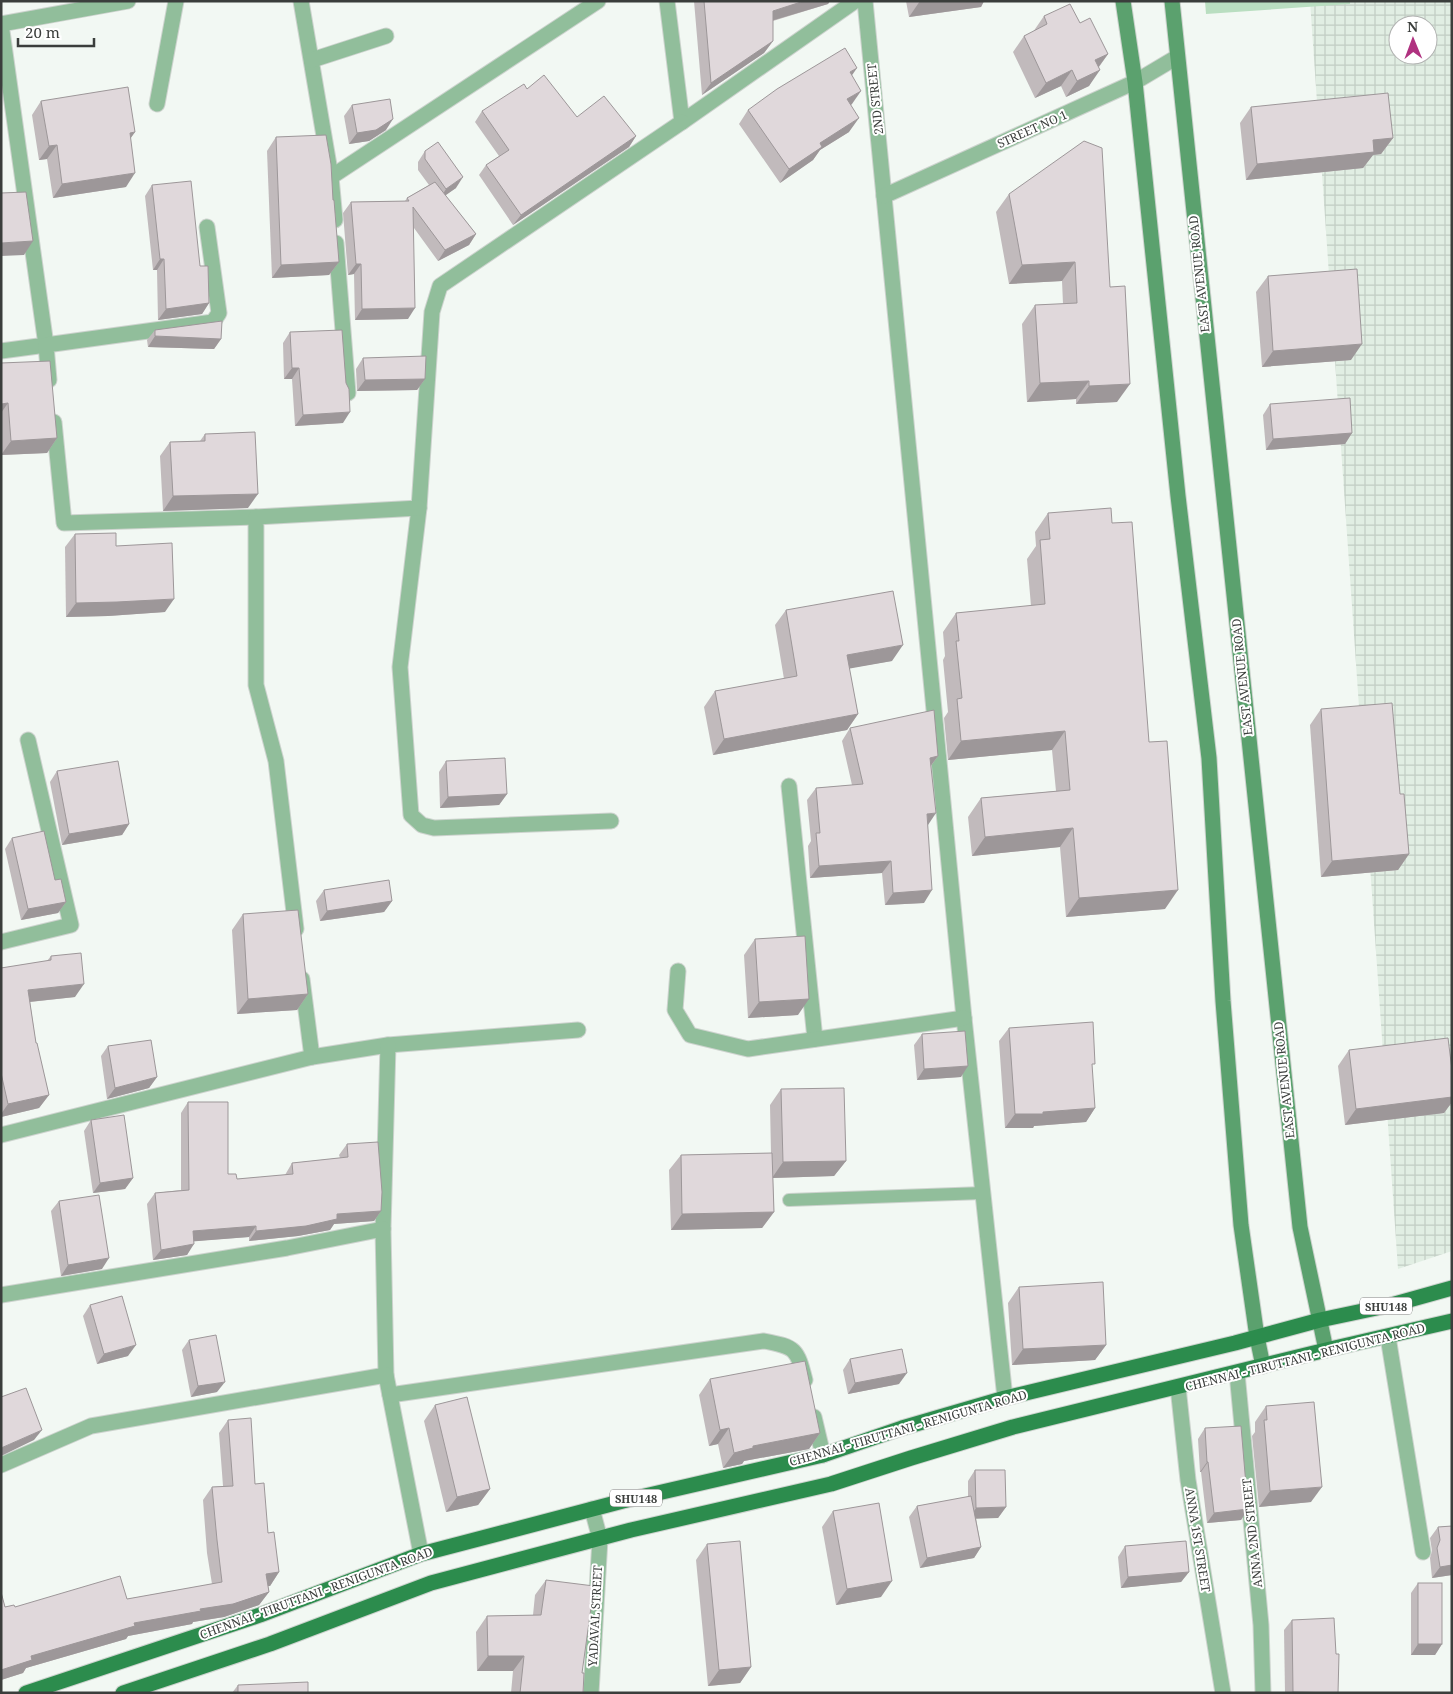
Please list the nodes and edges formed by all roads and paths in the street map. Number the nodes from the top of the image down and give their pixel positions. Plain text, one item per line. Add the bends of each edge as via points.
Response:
1 (128, 1) edge
2 (176, 1) edge
3 (302, 1) edge
4 (598, 1) edge
5 (667, 1) edge
6 (855, 1) edge
7 (865, 1) edge
8 (1123, 1) edge
9 (1172, 1) edge
10 (386, 36) dead end
11 (1177, 57) junction
12 (312, 60) junction
13 (1135, 82) junction
14 (157, 104) dead end
15 (682, 122) junction
16 (331, 177) junction
17 (884, 196) junction
18 (207, 227) dead end
19 (46, 346) junction
20 (1, 351) edge
21 (348, 393) edge
22 (418, 508) junction
23 (256, 517) junction
24 (28, 740) dead end
25 (789, 786) dead end
26 (611, 821) dead end
27 (297, 939) edge
28 (1, 942) edge
29 (301, 968) edge
30 (678, 972) dead end
31 (964, 1018) junction
32 (578, 1030) dead end
33 (815, 1039) junction
34 (388, 1044) junction
35 (312, 1057) junction
36 (1, 1135) edge
37 (983, 1192) junction
38 (789, 1200) dead end
39 (383, 1229) junction
40 (1452, 1288) edge
41 (1, 1295) edge
42 (1320, 1320) junction
43 (1452, 1321) edge
44 (1257, 1337) junction
45 (1388, 1337) junction
46 (1326, 1350) junction
47 (1263, 1366) junction
48 (1237, 1373) junction
49 (386, 1374) junction
50 (1178, 1388) junction
51 (390, 1395) junction
52 (1005, 1398) junction
53 (823, 1455) junction
54 (1, 1465) edge
55 (592, 1509) junction
56 (600, 1538) junction
57 (1423, 1552) dead end
58 (421, 1554) junction
59 (26, 1693) edge
60 (123, 1693) edge
61 (591, 1693) edge
62 (1223, 1693) edge
63 (1263, 1693) edge

1 - 19 street via 1,24
2 - 14 street
3 - 12 street
4 - 16 street
5 - 15 street
6 - 15 street
7 - 17 street, 2ND STREET
8 - 13 main road
9 - 11 main road, EAST AVENUE ROAD
10 - 12 street
11 - 13 street, STREET NO 1
11 - 42 main road, EAST AVENUE ROAD via 1300,1227
12 - 16 street
13 - 17 street, STREET NO 1
13 - 44 main road via 1209,758 1223,1002 1241,1225
15 - 22 street via 440,286 432,312
16 - 21 street
17 - 31 street, 2ND STREET
18 - 19 street via 219,313 213,322
19 - 20 street
19 - 23 street via 64,523
22 - 23 street
22 - 26 street via 400,667 411,815 422,825 434,828
23 - 27 street via 256,684 276,761
24 - 28 street via 71,925
25 - 33 street
29 - 35 street
30 - 33 street via 675,1010 690,1035 748,1049
31 - 33 street
31 - 37 street, 2ND STREET
32 - 34 street
34 - 35 street
34 - 39 street
35 - 36 street
37 - 38 lane
37 - 52 street, 2ND STREET
39 - 41 street
39 - 49 street
40 - 42 main road, CHENNAI - TIRUTTANI - RENIGUNTA ROAD / SHU148
42 - 44 main road, CHENNAI - TIRUTTANI - RENIGUNTA ROAD / SHU148
42 - 46 main road, EAST AVENUE ROAD
43 - 45 main road, CHENNAI - TIRUTTANI - RENIGUNTA ROAD / SHU148
44 - 47 main road
44 - 52 main road, CHENNAI - TIRUTTANI - RENIGUNTA ROAD / SHU148
45 - 46 main road, CHENNAI - TIRUTTANI - RENIGUNTA ROAD / SHU148
45 - 57 street
46 - 47 main road, CHENNAI - TIRUTTANI - RENIGUNTA ROAD / SHU148
47 - 48 main road, CHENNAI - TIRUTTANI - RENIGUNTA ROAD / SHU148
48 - 50 main road, CHENNAI - TIRUTTANI - RENIGUNTA ROAD / SHU148
48 - 63 street, ANNA 2ND STREET via 1262,1625
49 - 51 street
49 - 54 street via 91,1426
50 - 56 main road, CHENNAI - TIRUTTANI - RENIGUNTA ROAD / SHU148 via 1013,1427 831,1484
50 - 62 street, ANNA 1ST STREET via 1188,1480
51 - 53 street via 764,1341 794,1350 800,1360
51 - 58 street
52 - 53 main road, CHENNAI - TIRUTTANI - RENIGUNTA ROAD / SHU148
53 - 55 main road, CHENNAI - TIRUTTANI - RENIGUNTA ROAD / SHU148
55 - 56 street, YADAVAL STREET
55 - 58 main road, CHENNAI - TIRUTTANI - RENIGUNTA ROAD / SHU148
56 - 60 main road, CHENNAI - TIRUTTANI - RENIGUNTA ROAD / SHU148 via 431,1583 270,1644
56 - 61 street, YADAVAL STREET
58 - 59 main road, CHENNAI - TIRUTTANI - RENIGUNTA ROAD / SHU148 via 260,1615

